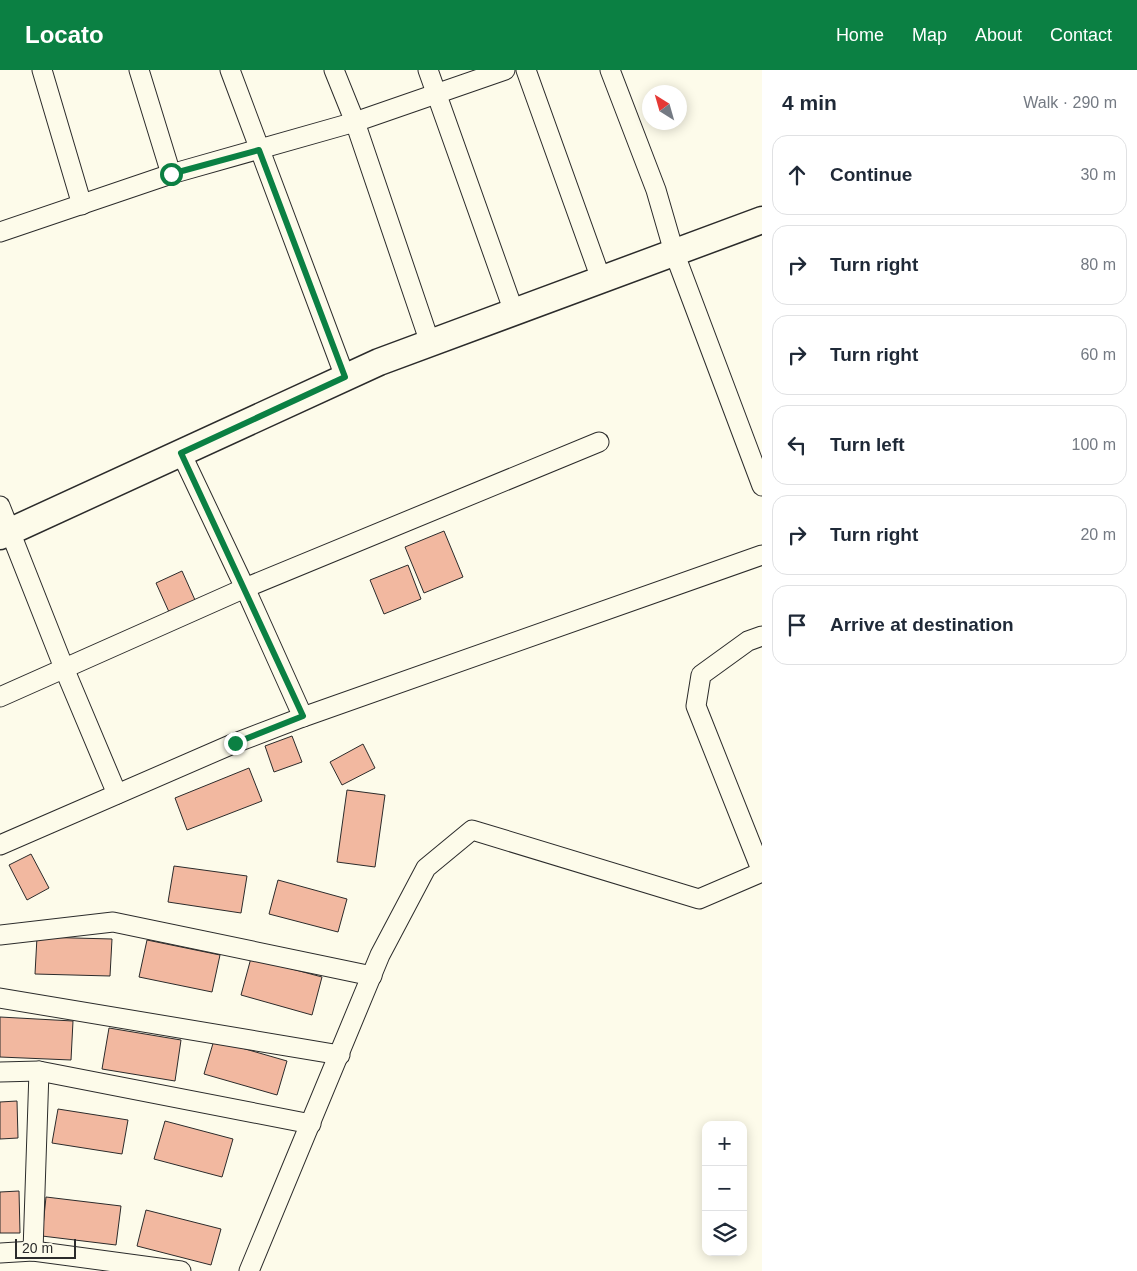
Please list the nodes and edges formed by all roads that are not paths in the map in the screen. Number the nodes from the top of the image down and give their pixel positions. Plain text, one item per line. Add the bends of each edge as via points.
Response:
1 (42, 70) edge
2 (139, 70) edge
3 (230, 70) edge
4 (334, 70) edge
5 (428, 70) edge
6 (505, 70) edge
7 (526, 70) edge
8 (610, 70) edge
9 (438, 94) junction
10 (355, 122) junction
11 (259, 150) junction
12 (171, 174) junction
13 (82, 205) junction
14 (762, 220) edge
15 (0, 232) edge
16 (674, 252) junction
17 (601, 279) junction
18 (514, 312) junction
19 (430, 343) junction
20 (345, 377) junction
21 (599, 442) dead end
22 (181, 453) junction
23 (762, 486) edge
24 (0, 506) edge
25 (5, 533) edge
26 (762, 555) edge
27 (245, 588) junction
28 (762, 636) edge
29 (64, 668) junction
30 (0, 697) edge
31 (303, 716) junction
32 (117, 794) junction
33 (0, 845) edge
34 (0, 935) edge
35 (372, 976) junction
36 (0, 998) edge
37 (340, 1055) junction
38 (39, 1071) junction
39 (0, 1072) edge
40 (311, 1124) junction
41 (33, 1251) junction
42 (0, 1253) edge
43 (181, 1271) edge
44 (249, 1271) edge

1 - 13 street
2 - 12 street
3 - 11 street
4 - 10 street
5 - 9 street
6 - 9 street
7 - 17 street
8 - 16 street via 656,190
9 - 10 street
9 - 18 street
10 - 11 street
10 - 19 street
11 - 12 street
11 - 20 street
12 - 13 street
13 - 15 street
14 - 16 street
16 - 17 street
16 - 23 street
17 - 18 street
18 - 19 street
19 - 20 street
20 - 22 street
21 - 27 street
22 - 25 street
22 - 27 street
24 - 25 street
25 - 29 street
26 - 31 street
27 - 29 street
27 - 31 street
28 - 35 street via 701,675 696,706 762,872 699,899 472,830 426,868
29 - 30 street
29 - 32 street
31 - 32 street
32 - 33 street
34 - 35 street via 113,922
35 - 37 street
36 - 37 street
37 - 40 street
38 - 39 street
38 - 40 street
38 - 41 street
40 - 44 street
41 - 42 street
41 - 43 street

